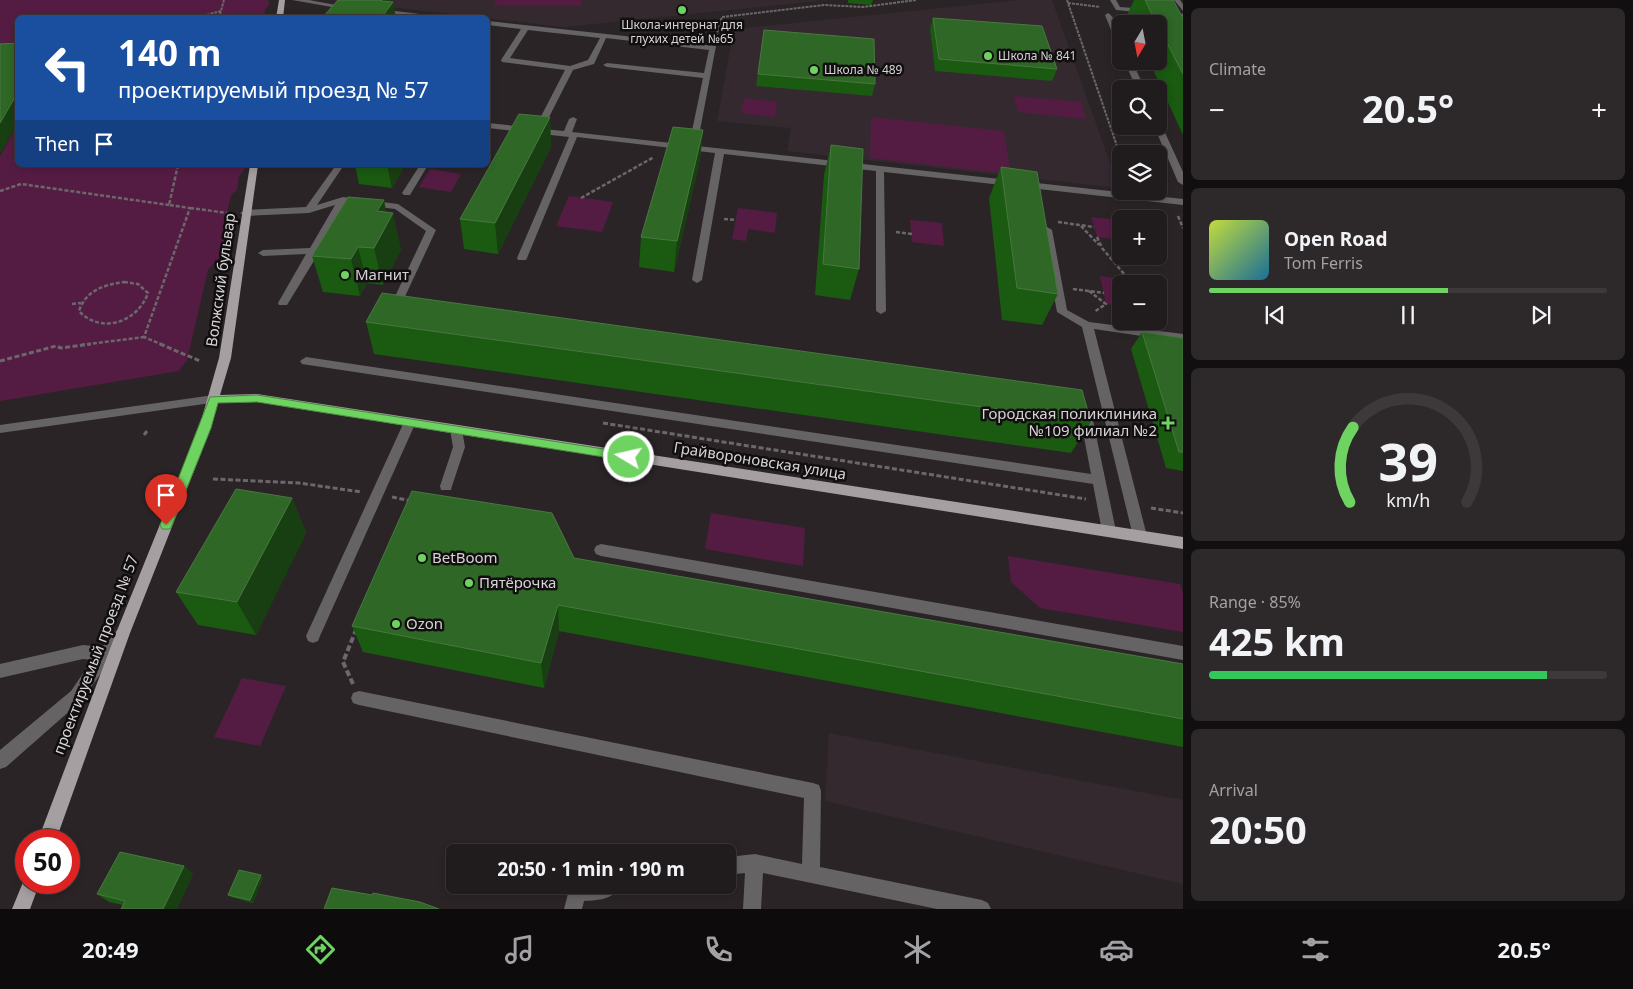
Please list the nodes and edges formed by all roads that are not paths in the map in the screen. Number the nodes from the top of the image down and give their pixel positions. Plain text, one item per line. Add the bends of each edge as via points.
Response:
1 (282, 0) edge
2 (295, 0) edge
3 (1113, 0) edge
4 (1177, 0) edge
5 (350, 8) junction
6 (359, 9) edge
7 (1183, 9) edge
8 (368, 10) edge
9 (1155, 12) edge
10 (1174, 13) edge
11 (280, 15) edge
12 (344, 15) edge
13 (413, 15) edge
14 (1108, 15) dead end
15 (1183, 15) edge
16 (490, 23) edge
17 (1112, 24) edge
18 (526, 27) junction
19 (604, 36) junction
20 (1183, 36) edge
21 (607, 66) dead end
22 (570, 68) junction
23 (707, 76) junction
24 (573, 119) dead end
25 (490, 125) edge
26 (538, 131) junction
27 (570, 134) junction
28 (1162, 135) edge
29 (692, 148) junction
30 (720, 151) junction
31 (254, 167) edge
32 (339, 167) edge
33 (423, 167) edge
34 (880, 168) junction
35 (1183, 182) edge
36 (407, 193) dead end
37 (343, 200) junction
38 (1183, 202) edge
39 (309, 210) junction
40 (246, 214) junction
41 (1045, 221) edge
42 (315, 251) junction
43 (263, 253) dead end
44 (522, 258) dead end
45 (697, 280) dead end
46 (283, 303) dead end
47 (415, 308) edge
48 (881, 311) dead end
49 (1087, 326) junction
50 (1183, 338) edge
51 (306, 361) dead end
52 (214, 400) junction
53 (1083, 402) edge
54 (410, 422) junction
55 (0, 429) edge
56 (456, 430) junction
57 (1100, 480) junction
58 (446, 486) dead end
59 (1109, 531) junction
60 (1140, 536) junction
61 (1183, 543) edge
62 (600, 550) dead end
63 (123, 633) junction
64 (313, 636) dead end
65 (1183, 652) edge
66 (105, 654) junction
67 (0, 671) edge
68 (359, 698) road end
69 (0, 761) edge
70 (51, 829) edge
71 (756, 863) junction
72 (736, 865) edge
73 (811, 874) junction
74 (27, 894) edge
75 (576, 894) edge
76 (956, 906) edge
77 (21, 909) edge
78 (573, 909) edge
79 (752, 909) edge
80 (982, 909) edge

1 - 11 main road
2 - 5 street
3 - 9 street via 1118,9
4 - 7 street
5 - 6 street
5 - 12 street
8 - 13 street
10 - 15 street
14 - 17 street
15 - 20 street via 1175,21
16 - 18 street
18 - 19 street
18 - 22 street via 505,60
19 - 22 street via 591,62
19 - 23 street via 713,48
21 - 23 street
22 - 26 street
23 - 29 street
24 - 27 street
25 - 26 street
26 - 27 street
27 - 29 street
27 - 44 street
28 - 35 street
29 - 30 street
30 - 34 street
30 - 45 street
31 - 40 main road, Волжский бульвар
32 - 39 street
33 - 36 street
34 - 38 street via 1039,190
34 - 48 street
37 - 39 street
37 - 42 street
37 - 47 street via 398,206 431,230 396,306
39 - 40 street
40 - 52 main road, Волжский бульвар via 225,358
41 - 49 street via 1062,312
42 - 43 street
42 - 46 street
49 - 50 street
49 - 60 street
51 - 57 street
52 - 54 main road, Грайвороновская улица via 257,398
52 - 55 street
52 - 63 main road, проектируемый проезд № 57
53 - 57 street
54 - 56 main road, Грайвороновская улица
54 - 64 street
56 - 58 street via 459,448
56 - 59 main road, Грайвороновская улица
57 - 59 street
59 - 60 main road, Грайвороновская улица
60 - 61 main road, Грайвороновская улица
62 - 65 street
63 - 66 street
63 - 70 main road, проектируемый проезд № 57
66 - 67 street via 83,652
66 - 69 street via 76,696
68 - 73 street via 813,791
71 - 72 street
71 - 73 street
71 - 79 street
73 - 76 street
74 - 77 main road
75 - 78 street
76 - 80 street

